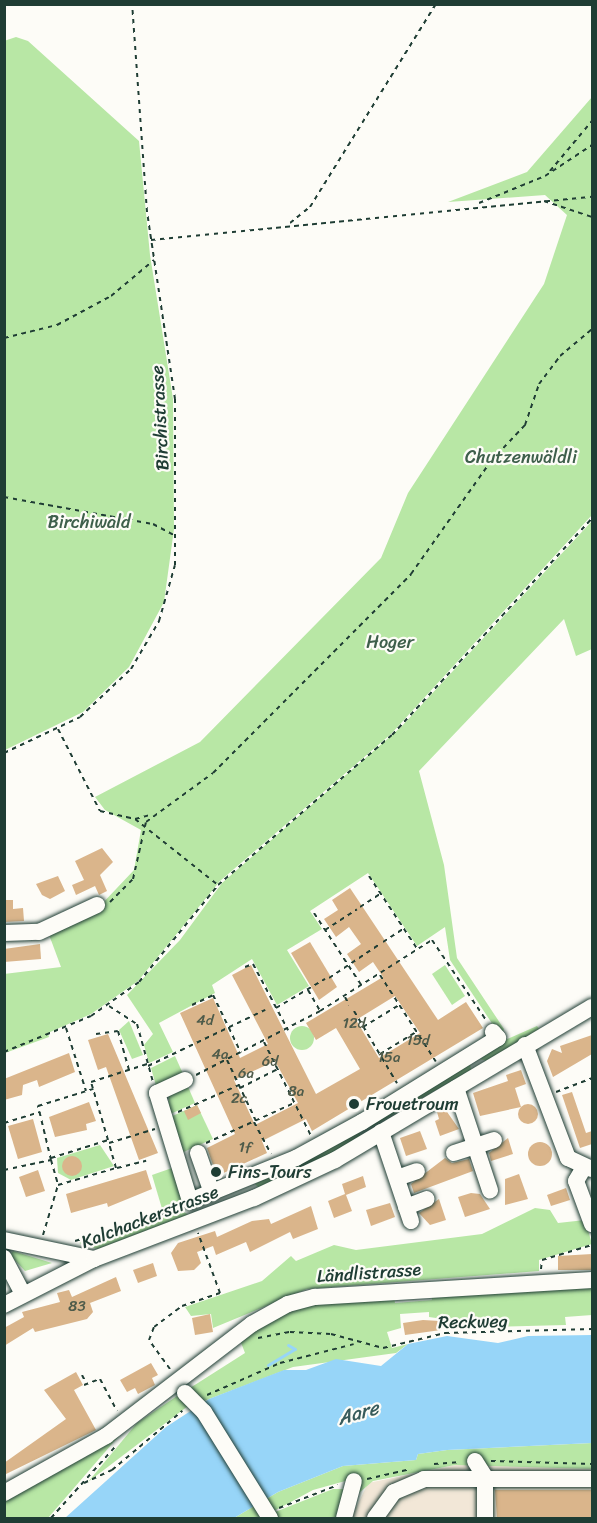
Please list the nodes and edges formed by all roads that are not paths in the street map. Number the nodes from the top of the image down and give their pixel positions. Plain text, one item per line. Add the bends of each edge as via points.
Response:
1 (97, 905) dead end
2 (4, 933) edge
3 (592, 1007) edge
4 (493, 1032) road end
5 (525, 1045) junction
6 (471, 1054) junction
7 (482, 1072) junction
8 (185, 1080) road end
9 (456, 1088) junction
10 (362, 1122) junction
11 (377, 1135) junction
12 (494, 1140) dead end
13 (476, 1146) junction
14 (197, 1151) road end
15 (454, 1153) dead end
16 (588, 1169) edge
17 (417, 1171) dead end
18 (247, 1180) junction
19 (398, 1181) junction
20 (490, 1190) dead end
21 (212, 1193) junction
22 (254, 1198) junction
23 (427, 1199) dead end
24 (192, 1209) junction
25 (592, 1224) edge
26 (4, 1240) edge
27 (4, 1258) edge
28 (94, 1259) junction
29 (592, 1280) edge
30 (23, 1294) junction
31 (4, 1305) edge
32 (176, 1382) junction
33 (475, 1461) road end
34 (485, 1477) junction
35 (592, 1479) edge
36 (354, 1481) road end
37 (4, 1493) edge
38 (272, 1514) edge
39 (344, 1518) edge
40 (375, 1518) edge
41 (485, 1518) edge

1 - 2 street via 39,932
3 - 5 street, Kalchackerstrasse
4 - 6 street via 498,1038
5 - 7 street, Kalchackerstrasse
5 - 16 street via 568,1158
6 - 7 street
6 - 10 street
7 - 9 street, Kalchackerstrasse
8 - 24 street via 157,1093
9 - 11 street, Kalchackerstrasse
9 - 13 street
10 - 11 street
10 - 18 street
11 - 19 street
11 - 22 street, Kalchackerstrasse
12 - 13 street
13 - 15 street
13 - 20 street
14 - 21 street
16 - 25 street via 576,1182
17 - 19 street
18 - 21 street
18 - 22 street
19 - 23 street via 404,1211
21 - 24 street
22 - 24 street, Kalchackerstrasse
24 - 28 street, Kalchackerstrasse
26 - 28 street
27 - 30 street
28 - 30 street, Kalchackerstrasse
29 - 32 street, Ländlistrasse via 309,1298 275,1309
30 - 31 street, Kalchackerstrasse
32 - 37 street, Ländlistrasse via 106,1436
32 - 38 street, bridge via 204,1412
33 - 34 street
34 - 35 street
34 - 40 street via 409,1483 388,1498
34 - 41 street
36 - 39 street

